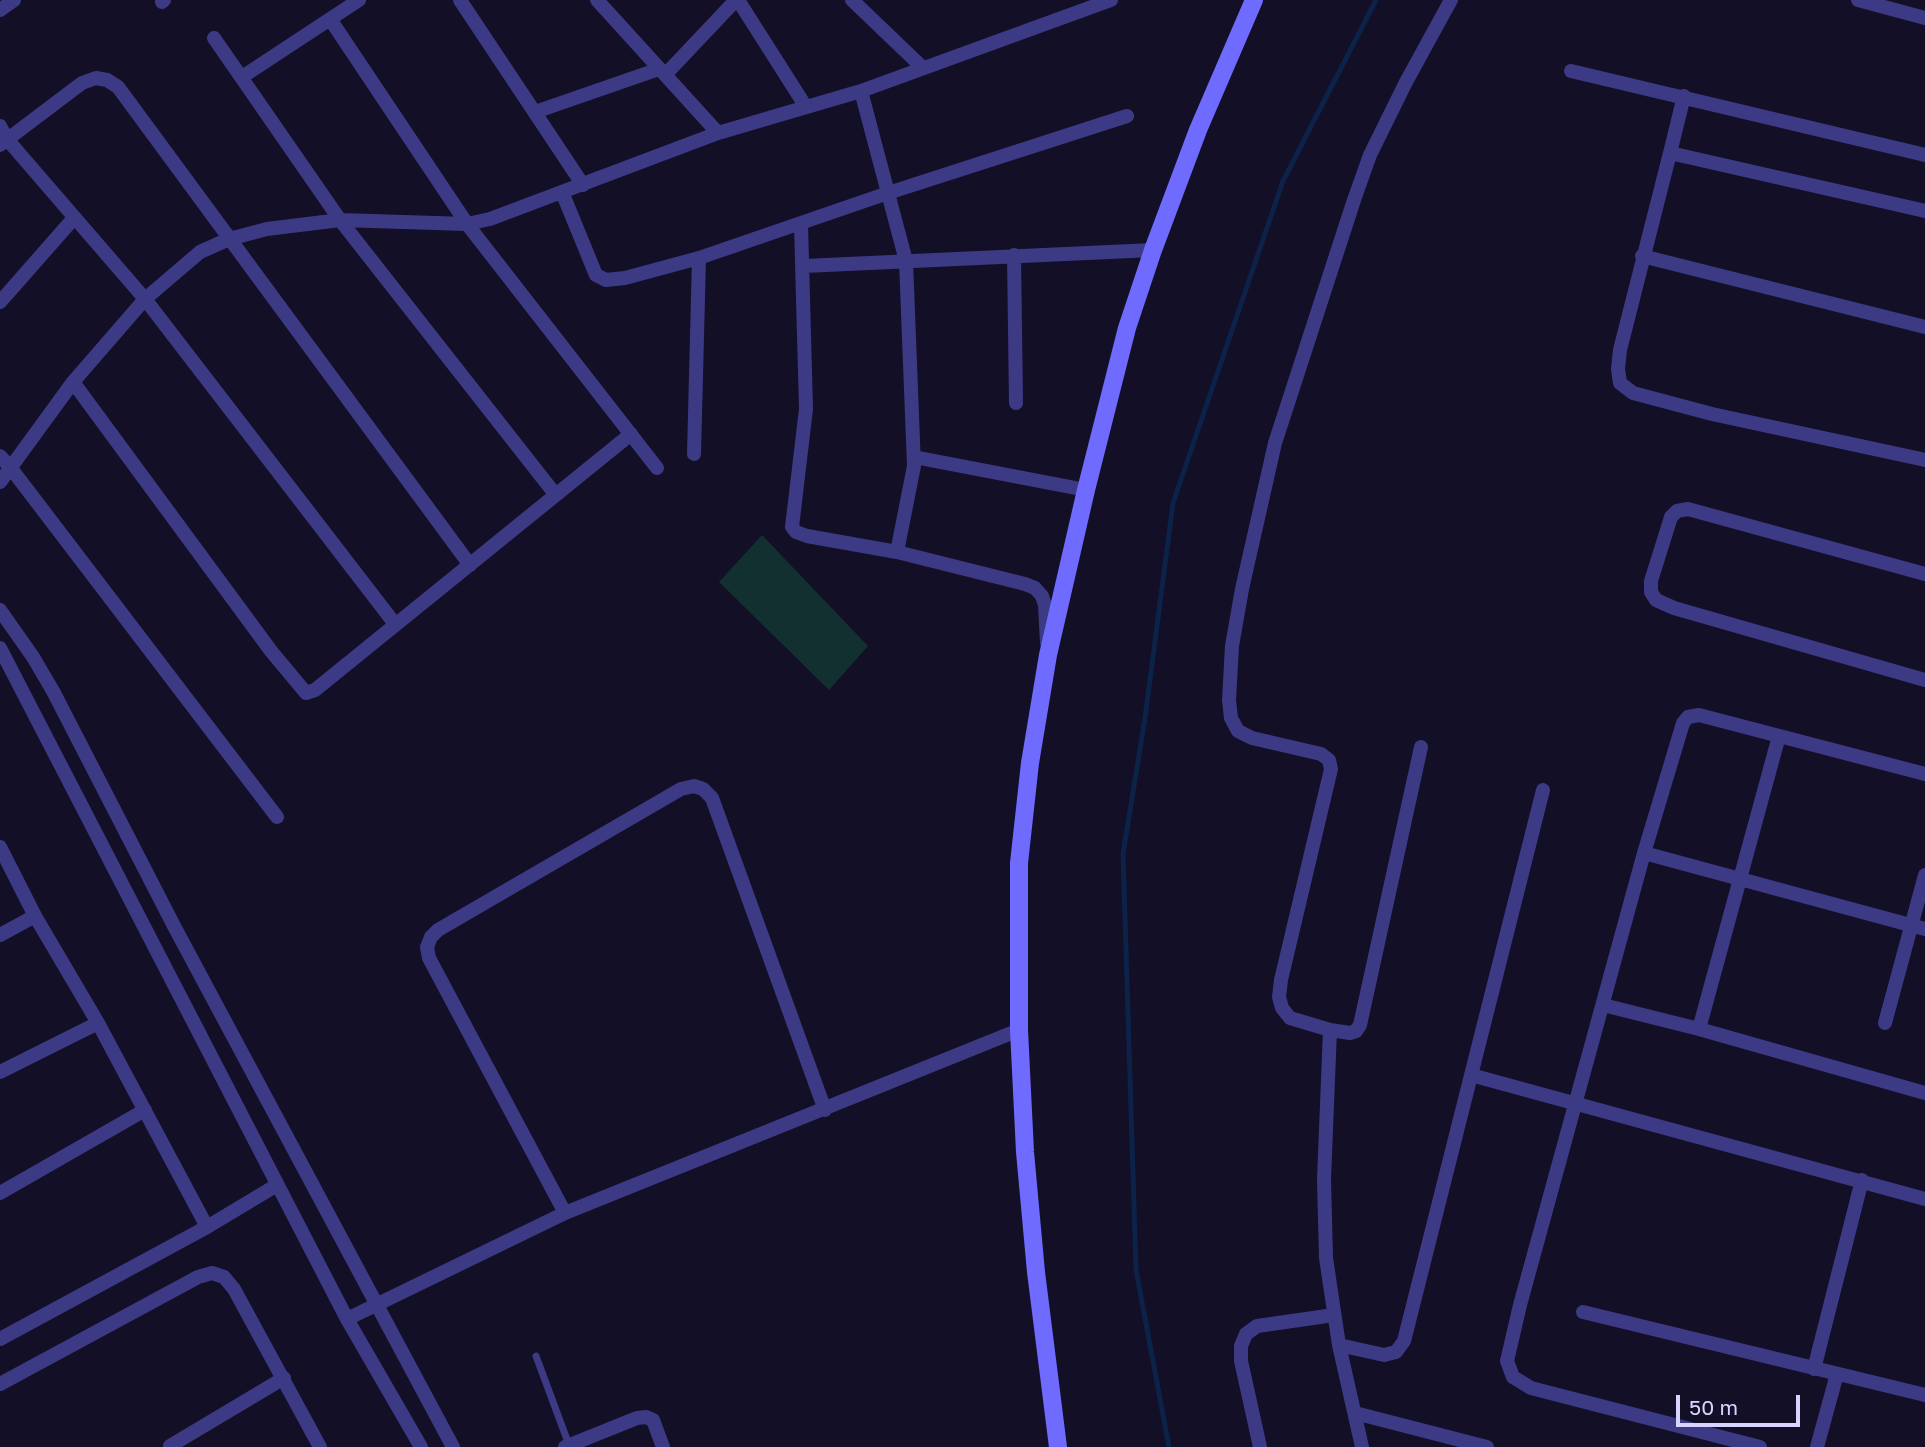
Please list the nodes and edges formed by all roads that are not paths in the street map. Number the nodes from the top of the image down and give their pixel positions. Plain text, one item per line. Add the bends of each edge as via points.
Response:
1 (14, 0) edge
2 (359, 0) edge
3 (460, 0) edge
4 (597, 0) edge
5 (737, 0) edge
6 (852, 0) edge
7 (1111, 0) edge
8 (1254, 0) edge
9 (1451, 0) edge
10 (1858, 0) edge
11 (1095, 2) edge
12 (0, 10) edge
13 (1925, 18) edge
14 (330, 19) junction
15 (214, 38) dead end
16 (923, 68) junction
17 (1572, 71) dead end
18 (662, 72) junction
19 (242, 77) junction
20 (861, 91) junction
21 (1684, 96) junction
22 (806, 107) junction
23 (535, 112) junction
24 (1127, 116) dead end
25 (719, 133) junction
26 (2, 136) edge
27 (1670, 153) junction
28 (1925, 155) edge
29 (583, 184) junction
30 (562, 192) junction
31 (888, 193) junction
32 (1925, 211) edge
33 (74, 218) junction
34 (340, 220) junction
35 (467, 224) junction
36 (802, 224) junction
37 (229, 239) junction
38 (1153, 250) junction
39 (1014, 255) junction
40 (1642, 256) junction
41 (699, 258) junction
42 (906, 261) junction
43 (804, 266) junction
44 (145, 299) junction
45 (0, 302) edge
46 (1925, 327) edge
47 (73, 382) junction
48 (1016, 403) dead end
49 (631, 434) junction
50 (694, 454) dead end
51 (914, 457) junction
52 (1925, 460) edge
53 (5, 461) edge
54 (657, 468) dead end
55 (0, 482) edge
56 (1086, 490) junction
57 (555, 494) junction
58 (897, 552) junction
59 (470, 565) junction
60 (1925, 574) edge
61 (0, 610) edge
62 (395, 624) junction
63 (0, 648) edge
64 (1048, 654) junction
65 (1925, 680) edge
66 (1779, 736) junction
67 (1421, 747) dead end
68 (1925, 774) edge
69 (1543, 790) dead end
70 (276, 817) dead end
71 (0, 846) edge
72 (1644, 853) junction
73 (4, 865) edge
74 (1925, 875) edge
75 (1741, 879) junction
76 (36, 916) junction
77 (1919, 927) edge
78 (0, 935) edge
79 (1603, 1004) junction
80 (97, 1023) junction
81 (1885, 1023) dead end
82 (1699, 1029) junction
83 (1019, 1030) junction
84 (1331, 1030) junction
85 (0, 1072) edge
86 (1471, 1075) junction
87 (1925, 1093) edge
88 (1575, 1105) junction
89 (145, 1110) junction
90 (825, 1110) junction
91 (1862, 1180) junction
92 (277, 1185) junction
93 (0, 1194) edge
94 (1925, 1199) edge
95 (565, 1213) junction
96 (207, 1227) junction
97 (377, 1305) junction
98 (1583, 1312) dead end
99 (1334, 1315) junction
100 (347, 1319) junction
101 (0, 1339) edge
102 (1339, 1345) junction
103 (536, 1356) dead end
104 (1814, 1369) junction
105 (1837, 1374) junction
106 (284, 1378) junction
107 (0, 1384) edge
108 (1925, 1394) edge
109 (1354, 1413) junction
110 (1735, 1445) edge
111 (567, 1446) edge
112 (169, 1447) edge
113 (320, 1447) edge
114 (421, 1447) edge
115 (453, 1447) edge
116 (663, 1447) edge
117 (1058, 1447) edge
118 (1260, 1447) edge
119 (1362, 1447) edge
120 (1487, 1447) edge
121 (1759, 1447) edge
122 (1817, 1447) edge

1 - 12 street
2 - 14 street
3 - 23 street
4 - 18 street
5 - 18 street
5 - 22 street
6 - 16 street
7 - 11 street
8 - 38 street
9 - 84 street via 1370,155 1354,200 1275,443 1232,646 1229,701 1238,731 1329,760 1331,769 1279,997 1290,1018
10 - 13 street
11 - 16 street
14 - 19 street
14 - 35 street
15 - 19 street
16 - 20 street
17 - 21 street
18 - 23 street
18 - 25 street
19 - 34 street
20 - 22 street
20 - 31 street
21 - 27 street
21 - 28 street
22 - 25 street
23 - 29 street
24 - 31 street
25 - 29 street
26 - 33 street
26 - 37 street via 82,83 107,80 118,87
27 - 32 street
27 - 40 street
29 - 30 street
30 - 35 street
30 - 41 street via 596,275 606,280
31 - 36 street
31 - 42 street
33 - 44 street
33 - 45 street
34 - 35 street
34 - 37 street
34 - 57 street
35 - 49 street
36 - 41 street
36 - 43 street
37 - 44 street via 200,252
37 - 59 street
38 - 39 street
38 - 56 street via 1127,328
39 - 42 street
39 - 48 street
40 - 46 street
40 - 52 street via 1618,369 1620,383 1633,393
41 - 50 street
42 - 43 street
42 - 51 street
43 - 58 street via 806,409 792,527 807,536
44 - 47 street
44 - 62 street
47 - 53 street
47 - 62 street via 302,691 315,690
49 - 54 street
49 - 57 street
51 - 56 street
51 - 58 street
53 - 55 street
53 - 70 street
56 - 64 street
57 - 59 street
58 - 64 street via 1035,588 1045,605
59 - 62 street
60 - 65 street via 1688,509 1671,517 1651,592 1656,600 1674,608
61 - 97 street via 53,691
63 - 92 street
64 - 83 street via 1019,863
66 - 68 street
66 - 72 street via 1699,715 1688,717
66 - 75 street
67 - 84 street via 1360,1025 1350,1033
69 - 86 street
71 - 73 street
72 - 75 street
72 - 79 street
73 - 76 street
74 - 77 street
75 - 77 street
75 - 82 street
76 - 78 street
76 - 80 street
77 - 81 street
79 - 82 street
79 - 88 street
80 - 85 street
80 - 89 street
82 - 87 street
83 - 90 street
83 - 117 street via 1036,1272
84 - 99 street via 1324,1179 1326,1258
86 - 88 street
86 - 102 street via 1404,1341 1396,1352 1384,1354
88 - 91 street
88 - 110 street via 1507,1361 1513,1377 1531,1388
89 - 93 street
89 - 96 street
90 - 95 street
90 - 95 street via 712,798 694,786 681,789 438,930 427,947
91 - 94 street
91 - 104 street
92 - 96 street
92 - 100 street
95 - 97 street
96 - 101 street
97 - 100 street
97 - 115 street
98 - 104 street
99 - 102 street
99 - 118 street via 1257,1326 1246,1334 1241,1361
100 - 114 street
102 - 109 street
103 - 111 lane
104 - 105 street
105 - 108 street
105 - 122 street
106 - 107 street via 234,1289 224,1277 212,1273 198,1276
106 - 112 street
106 - 113 street
109 - 119 street
109 - 120 street
110 - 121 street
111 - 116 street via 646,1417 653,1420

